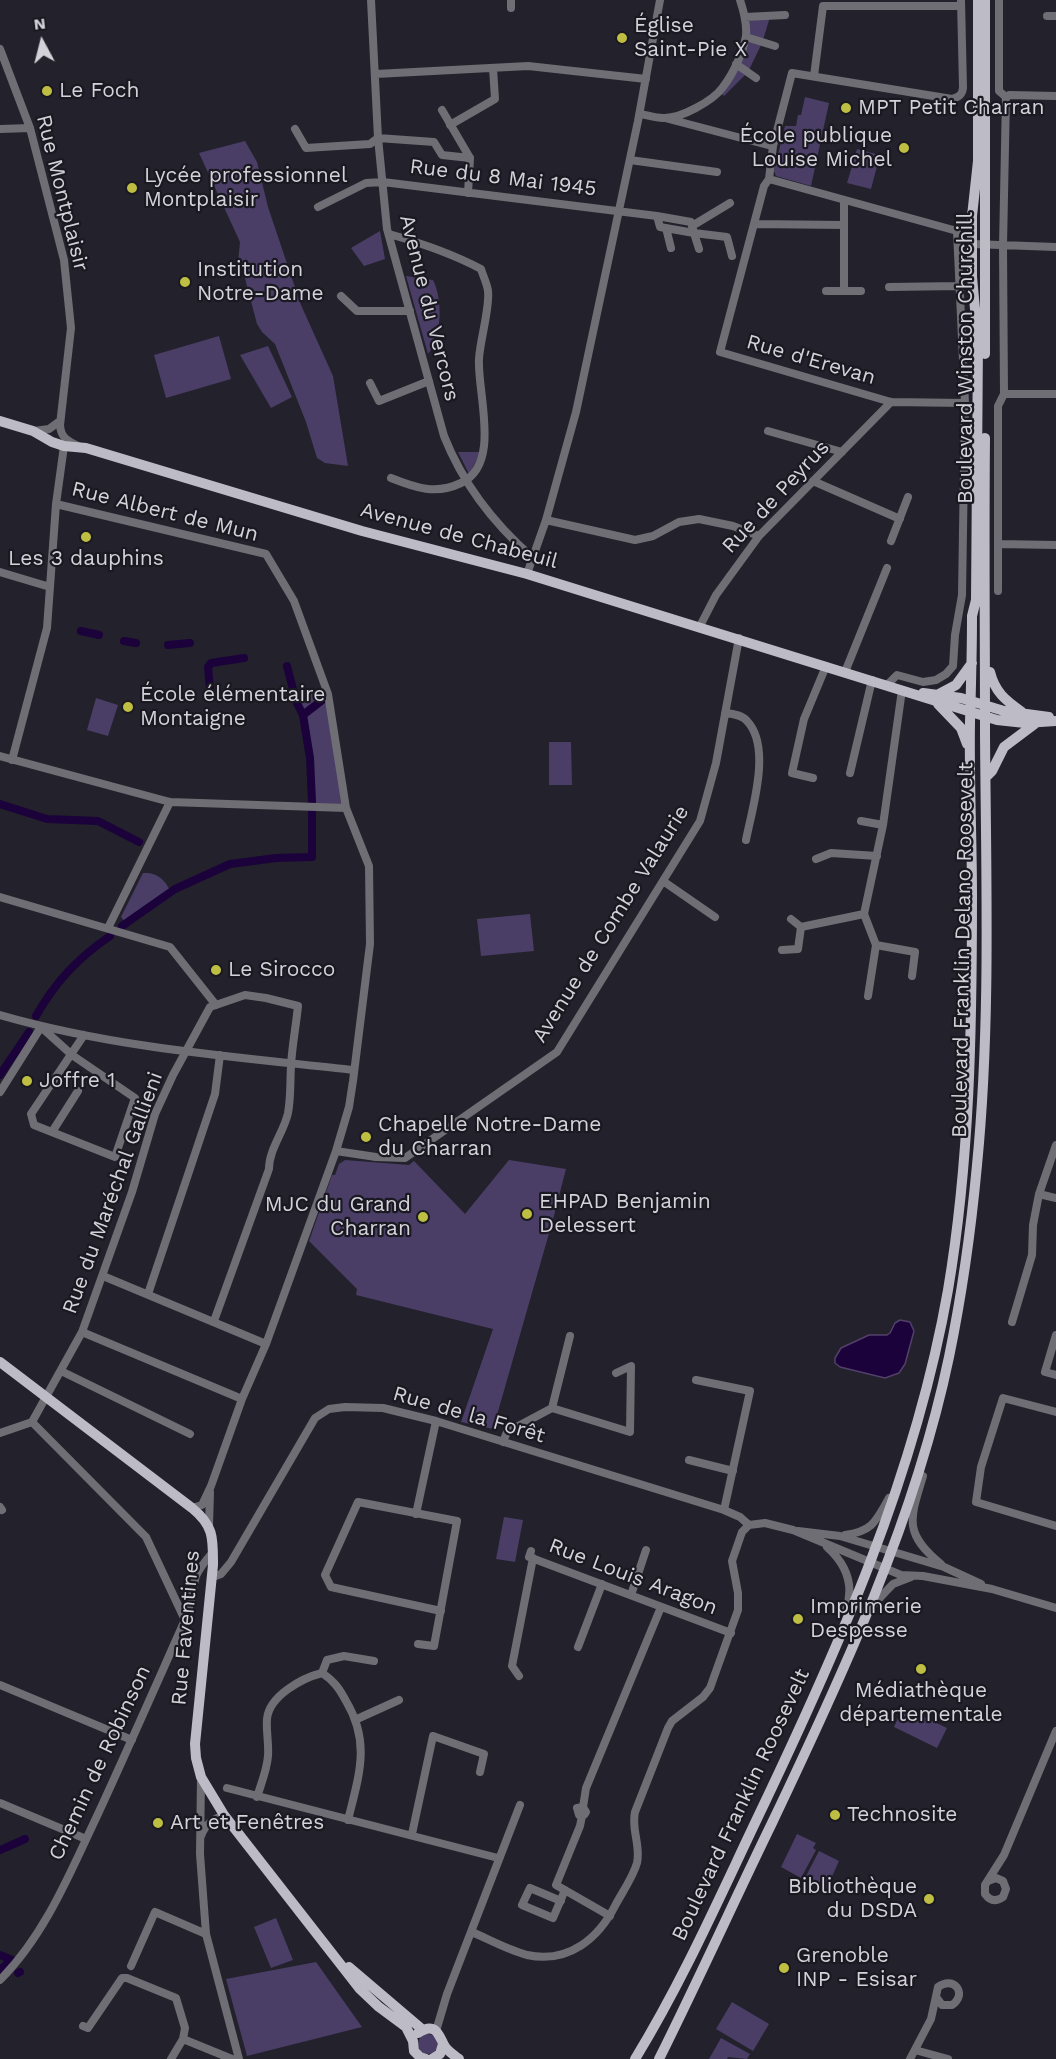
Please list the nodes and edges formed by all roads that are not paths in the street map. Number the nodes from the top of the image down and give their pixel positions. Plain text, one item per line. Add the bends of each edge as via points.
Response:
1 (370, 0) edge
2 (660, 0) edge
3 (740, 0) edge
4 (978, 0) edge
5 (985, 0) edge
6 (999, 0) edge
7 (886, 3) edge
8 (961, 3) edge
9 (785, 15) dead end
10 (745, 17) junction
11 (746, 37) junction
12 (775, 45) dead end
13 (0, 49) edge
14 (736, 64) junction
15 (493, 68) junction
16 (376, 74) junction
17 (814, 76) junction
18 (756, 78) dead end
19 (646, 79) junction
20 (1056, 96) edge
21 (1006, 97) junction
22 (442, 110) dead end
23 (640, 114) junction
24 (664, 118) junction
25 (450, 125) junction
26 (30, 128) junction
27 (0, 129) edge
28 (295, 129) dead end
29 (378, 138) junction
30 (768, 145) dead end
31 (470, 158) junction
32 (630, 160) junction
33 (717, 172) dead end
34 (769, 179) junction
35 (383, 182) junction
36 (468, 193) junction
37 (844, 200) junction
38 (730, 203) dead end
39 (318, 207) dead end
40 (620, 211) junction
41 (657, 216) junction
42 (754, 224) junction
43 (844, 225) junction
44 (666, 228) junction
45 (693, 230) junction
46 (389, 234) junction
47 (972, 244) junction
48 (985, 245) junction
49 (1003, 246) junction
50 (1056, 247) edge
51 (671, 248) dead end
52 (699, 249) dead end
53 (732, 256) dead end
54 (959, 286) junction
55 (889, 287) dead end
56 (826, 291) dead end
57 (844, 291) junction
58 (861, 291) dead end
59 (341, 296) dead end
60 (410, 311) junction
61 (429, 381) junction
62 (369, 383) dead end
63 (1004, 394) junction
64 (1056, 394) edge
65 (891, 402) junction
66 (965, 404) junction
67 (0, 421) edge
68 (60, 421) junction
69 (33, 431) junction
70 (768, 431) dead end
71 (64, 446) junction
72 (82, 448) junction
73 (842, 452) junction
74 (391, 478) dead end
75 (465, 481) junction
76 (813, 481) junction
77 (908, 497) dead end
78 (56, 504) junction
79 (900, 519) junction
80 (546, 520) junction
81 (759, 536) junction
82 (891, 541) dead end
83 (998, 544) junction
84 (1056, 545) edge
85 (532, 557) junction
86 (887, 568) dead end
87 (0, 572) edge
88 (527, 574) junction
89 (50, 587) junction
90 (998, 591) dead end
91 (700, 626) junction
92 (739, 638) junction
93 (986, 648) junction
94 (972, 662) junction
95 (826, 666) junction
96 (845, 672) junction
97 (872, 680) junction
98 (887, 685) junction
99 (905, 691) junction
100 (937, 699) junction
101 (966, 699) junction
102 (966, 711) junction
103 (986, 711) junction
104 (725, 712) junction
105 (1027, 715) junction
106 (1056, 719) edge
107 (1036, 723) junction
108 (0, 756) edge
109 (971, 759) junction
110 (12, 760) junction
111 (850, 773) dead end
112 (986, 777) junction
113 (813, 778) dead end
114 (171, 802) junction
115 (346, 808) junction
116 (861, 821) dead end
117 (883, 825) junction
118 (746, 840) dead end
119 (877, 856) junction
120 (816, 859) dead end
121 (663, 881) junction
122 (0, 897) edge
123 (864, 914) junction
124 (715, 917) dead end
125 (791, 919) dead end
126 (801, 927) junction
127 (108, 928) junction
128 (876, 945) junction
129 (782, 950) dead end
130 (912, 976) dead end
131 (868, 996) dead end
132 (216, 1005) junction
133 (0, 1015) edge
134 (41, 1027) junction
135 (84, 1035) junction
136 (185, 1052) junction
137 (72, 1055) junction
138 (220, 1055) junction
139 (291, 1062) junction
140 (354, 1070) junction
141 (78, 1091) dead end
142 (0, 1092) edge
143 (52, 1132) junction
144 (1056, 1145) edge
145 (336, 1151) junction
146 (1039, 1194) junction
147 (1056, 1198) edge
148 (103, 1276) junction
149 (148, 1294) junction
150 (214, 1321) junction
151 (1012, 1322) dead end
152 (82, 1332) junction
153 (1056, 1335) edge
154 (570, 1336) dead end
155 (266, 1344) junction
156 (0, 1362) edge
157 (61, 1371) junction
158 (616, 1373) dead end
159 (1056, 1375) edge
160 (696, 1380) dead end
161 (46, 1396) junction
162 (242, 1399) junction
163 (552, 1408) junction
164 (935, 1412) junction
165 (1056, 1412) edge
166 (436, 1420) junction
167 (32, 1422) junction
168 (0, 1433) edge
169 (190, 1434) dead end
170 (503, 1442) junction
171 (689, 1460) dead end
172 (733, 1471) junction
173 (898, 1485) junction
174 (211, 1486) junction
175 (192, 1508) junction
176 (724, 1510) junction
177 (416, 1514) junction
178 (749, 1525) junction
179 (209, 1526) junction
180 (1056, 1526) edge
181 (793, 1530) junction
182 (840, 1536) junction
183 (822, 1542) junction
184 (877, 1547) junction
185 (646, 1550) dead end
186 (890, 1551) junction
187 (213, 1552) junction
188 (871, 1562) junction
189 (944, 1567) junction
190 (884, 1568) junction
191 (213, 1577) junction
192 (912, 1577) junction
193 (602, 1584) junction
194 (992, 1589) junction
195 (632, 1595) junction
196 (662, 1607) junction
197 (1056, 1608) edge
198 (441, 1611) junction
199 (865, 1613) junction
200 (185, 1620) junction
201 (730, 1633) junction
202 (418, 1644) dead end
203 (578, 1647) dead end
204 (374, 1661) dead end
205 (322, 1672) junction
206 (824, 1674) junction
207 (519, 1676) dead end
208 (0, 1685) edge
209 (399, 1700) dead end
210 (357, 1719) junction
211 (1056, 1731) edge
212 (132, 1740) junction
213 (480, 1772) dead end
214 (201, 1777) junction
215 (227, 1788) dead end
216 (257, 1797) junction
217 (0, 1803) edge
218 (520, 1805) dead end
219 (224, 1815) junction
220 (348, 1820) junction
221 (412, 1834) junction
222 (200, 1836) junction
223 (86, 1839) junction
224 (1004, 1855) junction
225 (498, 1858) junction
226 (1001, 1880) junction
227 (988, 1881) junction
228 (565, 1890) junction
229 (561, 1901) junction
230 (610, 1916) junction
231 (472, 1932) junction
232 (206, 1934) junction
233 (335, 1955) junction
234 (131, 1966) dead end
235 (0, 1980) edge
236 (936, 1997) junction
237 (945, 2006) junction
238 (931, 2019) junction
239 (83, 2026) dead end
240 (423, 2030) junction
241 (436, 2031) junction
242 (183, 2039) junction
243 (413, 2041) junction
244 (443, 2044) junction
245 (915, 2050) junction
246 (171, 2059) edge
247 (232, 2059) edge
248 (239, 2059) edge
249 (429, 2059) edge
250 (459, 2059) edge
251 (634, 2059) edge
252 (658, 2059) edge
253 (910, 2059) edge
254 (948, 2059) edge

1 - 16 street, Avenue du Vercors
2 - 19 street
3 - 10 street
4 - 47 main road, Boulevard Winston Churchill via 978,161
5 - 48 main road, Boulevard Winston Churchill
6 - 21 street via 999,91
7 - 8 street
7 - 17 street via 823,6
8 - 17 street via 963,88 959,97
9 - 10 street
10 - 11 street
11 - 12 street
11 - 14 street
13 - 26 street, Rue Montplaisir
14 - 18 street
14 - 24 street via 722,88 704,103
15 - 16 street
15 - 19 street via 528,66
15 - 25 street via 495,99
16 - 29 street, Avenue du Vercors
17 - 34 street, Rue d'Erevan via 792,74 773,146
19 - 23 street
20 - 21 street
21 - 49 street
22 - 25 street
23 - 24 street
23 - 32 street
24 - 30 street
25 - 31 street
26 - 27 street
26 - 68 street, Rue Montplaisir via 64,260 71,328
28 - 29 street via 306,148 370,144
29 - 31 street via 434,142 442,155
29 - 35 street, Avenue du Vercors
31 - 36 street
32 - 33 street
32 - 40 street
34 - 37 street
34 - 42 street, Rue d'Erevan
35 - 36 street, Rue du 8 Mai 1945
35 - 39 street via 366,183
35 - 46 street, Avenue du Vercors
36 - 40 street, Rue du 8 Mai 1945
37 - 43 street
37 - 54 street via 957,231
38 - 45 street
40 - 41 street, Rue du 8 Mai 1945
40 - 80 street via 576,412
41 - 44 street via 660,227
41 - 45 street, Rue du 8 Mai 1945 via 691,222
42 - 43 street
42 - 65 street, Rue d'Erevan via 720,352
43 - 57 street
44 - 45 street
44 - 51 street
45 - 52 street
45 - 53 street via 727,237
46 - 60 street, Avenue du Vercors
46 - 75 street via 429,245 481,269 488,291 479,360 484,447 479,467
47 - 48 street
47 - 94 main road, Boulevard Winston Churchill via 978,341
48 - 49 street
48 - 93 main road, Boulevard Winston Churchill
49 - 50 street
49 - 63 street
54 - 55 street
54 - 66 street
56 - 57 street
57 - 58 street
59 - 60 street via 357,311
60 - 61 street, Avenue du Vercors
61 - 62 street via 379,401
61 - 75 street, Avenue du Vercors via 444,436
63 - 64 street
63 - 83 street via 998,405
65 - 66 street, Rue d'Erevan
65 - 73 street, Rue de Peyrus
66 - 98 street via 962,596 953,666 936,680 923,682 897,675
67 - 69 main road, Avenue de Chabeuil
68 - 69 street via 49,429
68 - 72 street via 64,439
69 - 71 main road, Avenue de Chabeuil
70 - 73 street
71 - 72 main road, Avenue de Chabeuil
71 - 78 street
72 - 88 main road, Avenue de Chabeuil via 338,524
73 - 76 street, Rue de Peyrus
74 - 75 street via 432,491
75 - 85 street, Avenue du Vercors via 489,514
76 - 79 street
76 - 81 street, Rue de Peyrus
77 - 79 street
78 - 89 street
78 - 115 street, Rue Albert de Mun via 266,554 294,600 328,694
79 - 82 street
80 - 81 street via 635,540 653,536 679,522 699,519
80 - 85 street
81 - 91 street, Rue de Peyrus via 716,595
83 - 84 street
83 - 90 street
85 - 88 street
86 - 96 street
87 - 89 street
88 - 91 main road, Avenue de Chabeuil
89 - 110 street via 47,628
91 - 92 main road, Avenue de Chabeuil
92 - 95 main road, Avenue de Chabeuil
92 - 104 street, Avenue de Combe Valaurie
93 - 103 main road, Boulevard Winston Churchill
93 - 105 main road via 999,695
94 - 100 main road via 956,685
94 - 101 main road, Boulevard Winston Churchill
95 - 96 main road, Avenue de Chabeuil
95 - 113 street via 804,719 792,773
96 - 97 main road, Avenue de Chabeuil
97 - 98 main road, Avenue de Chabeuil
97 - 111 street
98 - 99 main road, Avenue de Chabeuil
99 - 100 main road, Avenue de Chabeuil
99 - 117 street
100 - 101 main road, Avenue de Chabeuil
100 - 102 main road, Avenue de Chabeuil
100 - 109 main road via 964,736
101 - 102 main road, Boulevard Winston Churchill
101 - 103 main road, Avenue de Chabeuil
102 - 103 main road, Avenue de Chabeuil
102 - 109 main road, Boulevard Franklin Delano Roosevelt
103 - 105 main road, Avenue de Chabeuil
103 - 107 main road, Avenue de Chabeuil via 1012,722
103 - 112 main road, Boulevard Franklin Delano Roosevelt
104 - 118 street via 747,721 759,754
104 - 121 street, Avenue de Combe Valaurie via 700,822
105 - 106 main road, Avenue de Chabeuil
106 - 107 main road, Avenue de Chabeuil
107 - 112 main road via 1004,747
108 - 110 street
109 - 173 main road, Boulevard Franklin Delano Roosevelt via 972,1001 959,1210 927,1390
110 - 114 street
112 - 164 main road, Boulevard Franklin Delano Roosevelt via 986,1001 978,1163 960,1294
114 - 115 street
114 - 127 street
115 - 140 street via 369,866 370,944
116 - 117 street
117 - 119 street
119 - 120 street via 831,853
119 - 123 street
121 - 124 street
121 - 145 street, Avenue de Combe Valaurie via 557,1052 548,1060 405,1158
122 - 127 street
123 - 126 street
123 - 128 street
125 - 126 street
126 - 129 street via 798,949
127 - 132 street via 170,947
128 - 130 street via 915,952
128 - 131 street
132 - 136 street, Rue du Maréchal Gallieni via 210,1007
132 - 139 street via 245,995 298,1006
133 - 134 street
134 - 135 street
134 - 137 street
134 - 142 street
135 - 136 street
135 - 137 street
136 - 138 street
136 - 148 street, Rue du Maréchal Gallieni via 155,1114
137 - 143 street via 31,1114 34,1125
137 - 143 street via 135,1098 115,1157
138 - 139 street
138 - 149 street via 215,1094
139 - 140 street
139 - 150 street via 288,1113
140 - 145 street via 349,1107
141 - 143 street
144 - 146 street
145 - 155 street
146 - 147 street
146 - 151 street via 1032,1255
148 - 149 street
148 - 152 street, Rue du Maréchal Gallieni
149 - 150 street
150 - 155 street
152 - 157 street, Rue du Maréchal Gallieni
152 - 162 street
153 - 159 street via 1044,1372
154 - 163 street
155 - 162 street
156 - 161 main road, Rue Faventines
157 - 161 street, Rue du Maréchal Gallieni
157 - 169 street
158 - 163 street via 631,1366 630,1432
160 - 172 street via 750,1391
161 - 167 street, Rue du Maréchal Gallieni
161 - 175 main road, Rue Faventines
162 - 174 street
163 - 170 street via 507,1432
164 - 186 main road, Boulevard Franklin Delano Roosevelt
164 - 189 street, Rue de la Forêt via 932,1443 912,1519 924,1550
165 - 180 street via 1003,1398 981,1467 976,1502
166 - 170 street, Rue de la Forêt
166 - 177 street
166 - 191 street, Rue de la Forêt via 383,1408 345,1407 329,1409 315,1418 231,1562
167 - 168 street
167 - 200 street via 146,1537
170 - 176 street, Rue de la Forêt
171 - 172 street
172 - 176 street
173 - 182 street via 875,1523 857,1533
173 - 184 main road, Boulevard Franklin Delano Roosevelt
174 - 175 street via 202,1505
174 - 179 street
175 - 179 main road, Rue Faventines
176 - 178 street, Rue de la Forêt
177 - 198 street via 457,1521
177 - 198 street via 358,1502 325,1575 331,1587
178 - 181 street, Rue de la Forêt via 765,1523
178 - 201 street via 742,1532 732,1561 739,1601
179 - 187 main road, Rue Faventines
181 - 182 street, Rue de la Forêt
181 - 183 street, Rue de la Forêt
182 - 184 street, Rue de la Forêt
183 - 188 street, Rue de la Forêt
183 - 206 street via 845,1569 850,1588
184 - 186 street, Rue de la Forêt
184 - 188 main road, Boulevard Franklin Delano Roosevelt
185 - 195 street
186 - 189 street, Rue de la Forêt
186 - 190 main road, Boulevard Franklin Delano Roosevelt
187 - 191 main road, Rue Faventines
187 - 200 street, Chemin de Robinson via 196,1577
188 - 190 street, Rue de la Forêt
188 - 206 main road, Boulevard Franklin Roosevelt
189 - 194 street, Rue de la Forêt
190 - 192 street, Rue de la Forêt
190 - 199 main road, Boulevard Franklin Roosevelt
191 - 214 main road, Rue Faventines via 195,1744
192 - 194 street, Rue de la Forêt
192 - 199 street via 893,1584
193 - 195 street, Rue Louis Aragon
193 - 203 street
193 - 207 street, Rue Louis Aragon via 532,1554 512,1666
194 - 197 street, Rue de la Forêt
195 - 196 street, Rue Louis Aragon
196 - 201 street, Rue Louis Aragon
196 - 228 street via 586,1788 580,1826 556,1886
198 - 202 street via 434,1646
199 - 252 main road, Boulevard Franklin Roosevelt via 824,1714
200 - 212 street, Chemin de Robinson
201 - 230 street via 710,1688 668,1728 635,1812 636,1866
204 - 205 street via 344,1656 327,1660
205 - 210 street via 335,1682
205 - 216 street via 275,1700 267,1716 268,1757
206 - 251 main road, Boulevard Franklin Roosevelt via 681,1978
208 - 212 street
209 - 210 street
210 - 220 street via 362,1742
211 - 224 street
212 - 223 street, Chemin de Robinson
213 - 221 street via 484,1754 433,1736
214 - 219 main road, Rue Faventines
214 - 222 street
215 - 216 street
216 - 220 street
217 - 223 street
218 - 225 street
219 - 222 street via 209,1822
219 - 233 main road, Rue Faventines
220 - 221 street
221 - 225 street
222 - 232 street
223 - 235 street, Chemin de Robinson via 33,1941
224 - 226 street
224 - 227 street
225 - 231 street
226 - 227 street
226 - 227 street via 1006,1892 995,1900 985,1894
228 - 229 street
228 - 230 street
229 - 229 street via 553,1918 522,1905 530,1888
230 - 231 street via 584,1945 554,1956 527,1955
231 - 241 street
232 - 234 street via 155,1912
232 - 248 street
233 - 240 main road, Rue Faventines
233 - 243 main road, Rue Faventines via 359,1988 406,2027
236 - 237 street
236 - 237 street via 941,1984 955,1985 958,1999
236 - 238 street
237 - 238 street
238 - 245 street
239 - 242 street via 88,2028 122,1978 128,1978 176,1998
240 - 241 main road
240 - 243 main road
241 - 244 main road
242 - 246 street
242 - 247 street
243 - 249 main road, Rue Faventines via 414,2051
244 - 249 main road, Rue Faventines via 440,2054
244 - 250 main road
245 - 253 street
245 - 254 street

